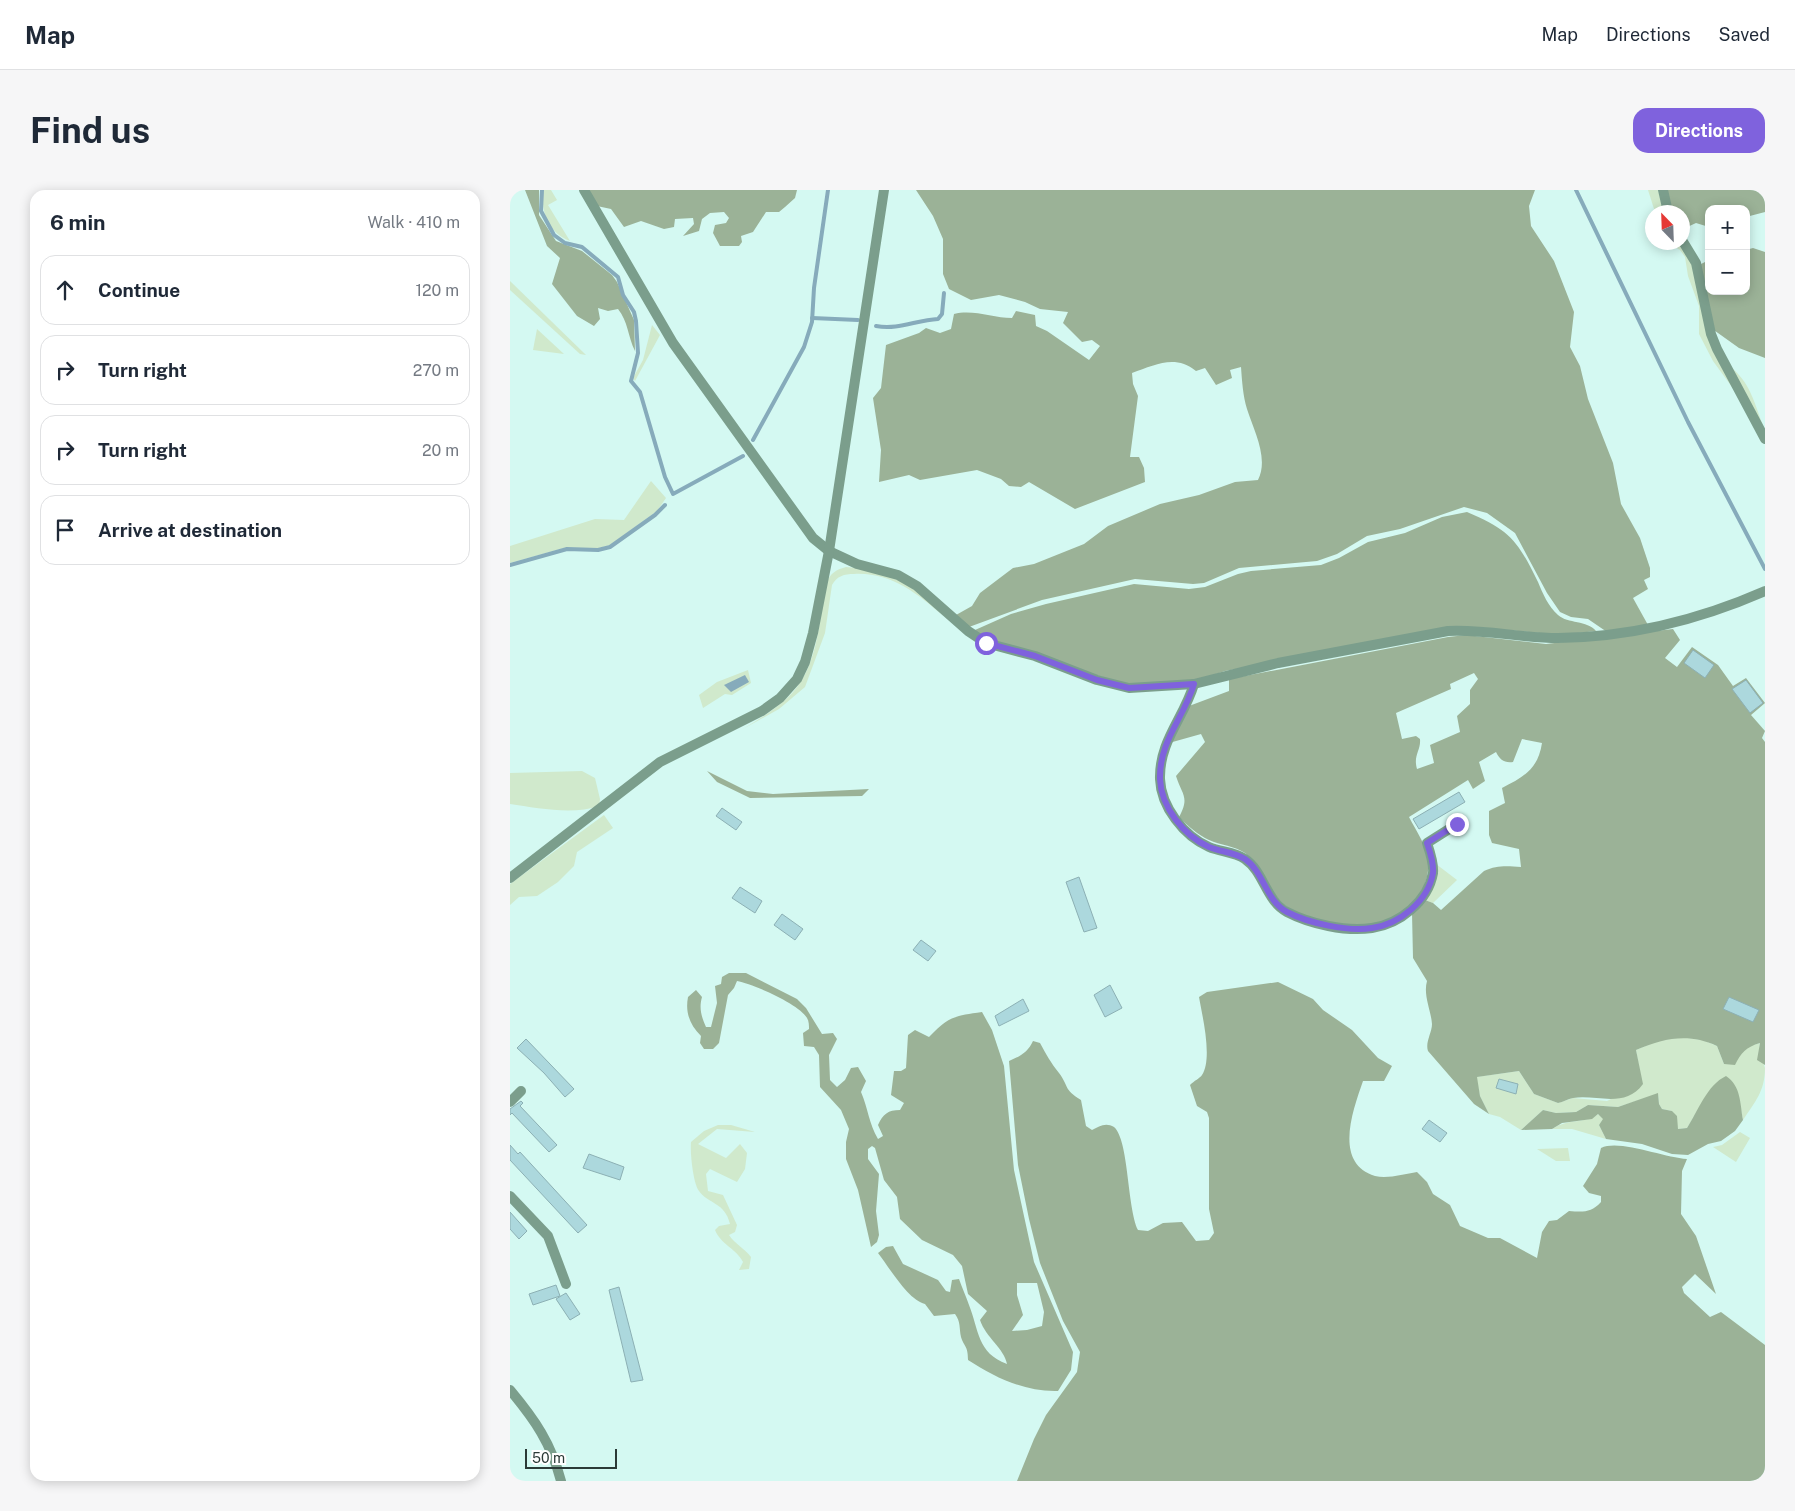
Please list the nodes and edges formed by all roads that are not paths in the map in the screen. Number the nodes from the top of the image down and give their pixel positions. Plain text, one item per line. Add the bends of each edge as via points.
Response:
1 (584, 190) edge
2 (884, 190) edge
3 (1663, 190) edge
4 (1666, 205) edge
5 (1688, 250) edge
6 (1765, 439) edge
7 (829, 550) junction
8 (1765, 591) edge
9 (1194, 684) junction
10 (1457, 824) dead end
11 (510, 878) edge
12 (521, 1091) dead end
13 (510, 1102) edge
14 (510, 1196) edge
15 (566, 1284) dead end
16 (510, 1390) edge
17 (561, 1481) edge

1 - 7 street via 673,343 813,538
2 - 7 street
3 - 4 street
5 - 6 street via 1696,262 1716,349
7 - 9 street via 857,564 898,575 917,586 986,643 1129,688
7 - 11 street via 805,662 797,679 780,698 729,729 660,762
8 - 9 street via 1696,618 1647,630 1557,638 1474,630 1448,631 1278,663
9 - 10 street via 1188,702 1169,733 1164,752 1160,779 1164,798 1187,833 1209,847 1247,860 1276,904 1286,911 1322,924 1372,928 1387,924 1423,898 1433,871 1427,843
12 - 13 street
14 - 15 street via 548,1236
16 - 17 street via 535,1420 547,1441

